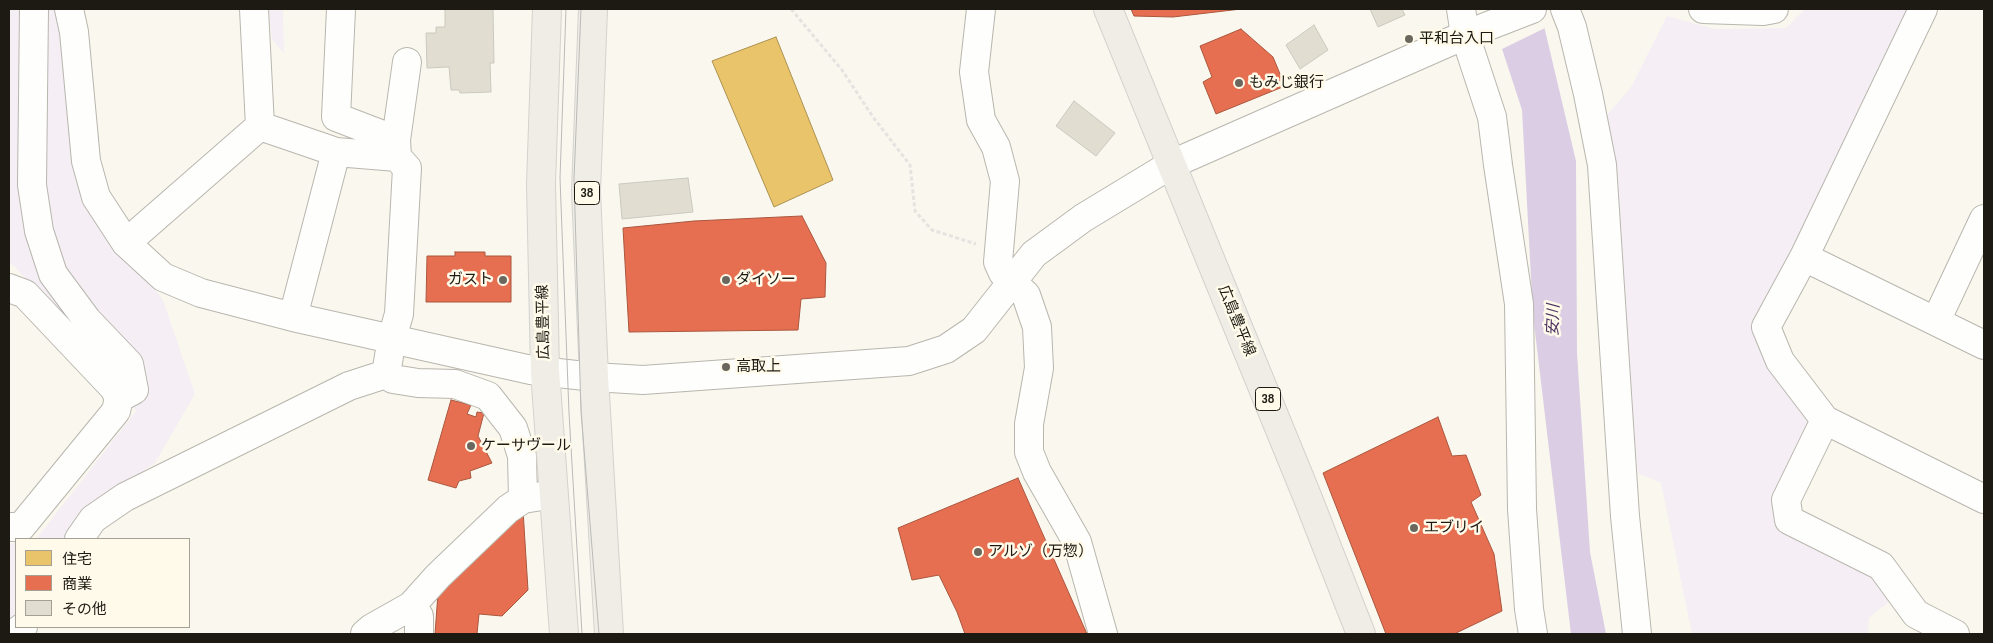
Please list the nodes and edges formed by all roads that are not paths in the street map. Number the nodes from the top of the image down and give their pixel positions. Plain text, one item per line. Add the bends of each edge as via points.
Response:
1 (34, 9) edge
2 (69, 9) edge
3 (254, 9) edge
4 (341, 9) edge
5 (547, 9) edge
6 (593, 9) edge
7 (981, 9) edge
8 (1108, 9) edge
9 (1461, 9) edge
10 (1532, 9) edge
11 (1565, 9) edge
12 (1703, 9) edge
13 (1774, 9) edge
14 (1922, 9) edge
15 (1467, 35) junction
16 (407, 62) dead end
17 (260, 126) junction
18 (397, 148) junction
19 (336, 152) junction
20 (1172, 164) junction
21 (1984, 219) edge
22 (126, 243) junction
23 (1804, 257) junction
24 (1005, 272) junction
25 (9, 288) edge
26 (293, 317) junction
27 (1936, 321) junction
28 (392, 338) junction
29 (1984, 345) edge
30 (545, 371) junction
31 (386, 374) junction
32 (594, 377) junction
33 (119, 398) junction
34 (1825, 420) junction
35 (553, 494) junction
36 (523, 499) junction
37 (1984, 499) edge
38 (9, 527) edge
39 (80, 538) edge
40 (412, 606) junction
41 (365, 634) edge
42 (419, 634) edge
43 (564, 634) edge
44 (609, 634) edge
45 (1103, 634) edge
46 (1361, 634) edge
47 (1533, 634) edge
48 (1637, 634) edge
49 (1955, 634) edge

1 - 33 street via 32,185 39,230 54,274 87,320 129,364 134,390
2 - 22 street via 86,161 96,197
3 - 17 street
4 - 18 street via 336,117
5 - 30 main road, 広島豊平線 via 541,184
6 - 32 main road, 38 via 586,191
7 - 24 street via 974,72 981,120 996,147 1005,181
8 - 20 main road, 広島豊平線 / 38
9 - 15 street
10 - 15 street
11 - 48 street via 1588,94 1602,165 1625,516
12 - 13 street
14 - 23 street
15 - 20 street
15 - 47 street via 1492,117 1519,304 1522,508
16 - 18 street
17 - 19 street
17 - 22 street
18 - 19 street
18 - 28 street via 407,168 399,314
19 - 26 street
20 - 24 street via 1083,218
20 - 46 main road, 広島豊平線 / 38
21 - 27 street
22 - 26 street via 163,277 201,293
23 - 27 street
23 - 34 street via 1766,327 1780,361
24 - 32 street via 974,330 946,349 909,361 643,380
24 - 45 street via 1026,295 1037,327 1039,368 1029,424 1029,452 1077,542
25 - 33 street via 25,294 114,388
26 - 28 street
27 - 29 street
28 - 30 street
28 - 31 street
30 - 32 street
30 - 35 main road, 広島豊平線
31 - 36 street via 394,380 455,384 488,396 513,428 522,456
31 - 39 street via 349,386 125,497 93,519
32 - 44 main road, 38
33 - 38 street via 116,411 21,527
34 - 37 street
34 - 49 street via 1786,500 1789,520 1881,566 1916,614
35 - 36 street
35 - 43 main road, 広島豊平線
36 - 40 street via 508,509 438,576
40 - 41 street
40 - 42 street via 419,616

